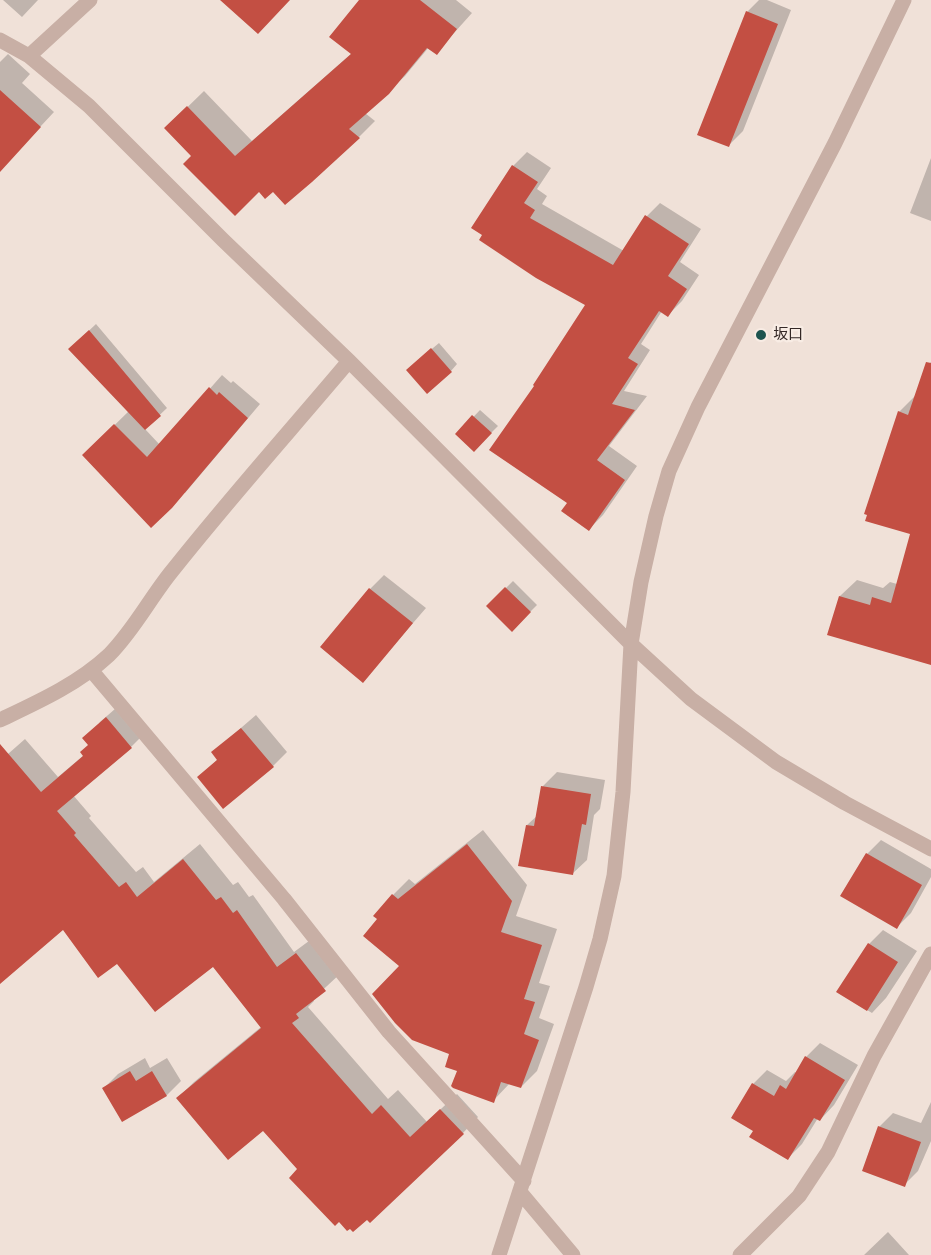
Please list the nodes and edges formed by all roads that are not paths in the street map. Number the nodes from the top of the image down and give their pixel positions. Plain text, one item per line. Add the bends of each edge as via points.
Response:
1 (90, 0) edge
2 (904, 0) edge
3 (0, 40) edge
4 (29, 56) junction
5 (349, 361) junction
6 (631, 644) junction
7 (91, 670) junction
8 (0, 720) edge
9 (931, 849) edge
10 (931, 954) edge
11 (522, 1186) junction
12 (499, 1255) edge
13 (573, 1255) edge
14 (740, 1255) edge

1 - 4 street
2 - 6 street via 669,471 651,538
3 - 4 street
4 - 5 street via 89,106
5 - 6 street
5 - 7 street via 171,572 110,654
6 - 9 street via 691,699 776,762
6 - 11 street via 614,876 600,939
7 - 8 street via 54,694
7 - 11 street via 284,899 389,1032
10 - 14 street via 874,1056 828,1152 799,1196
11 - 12 street
11 - 13 street

